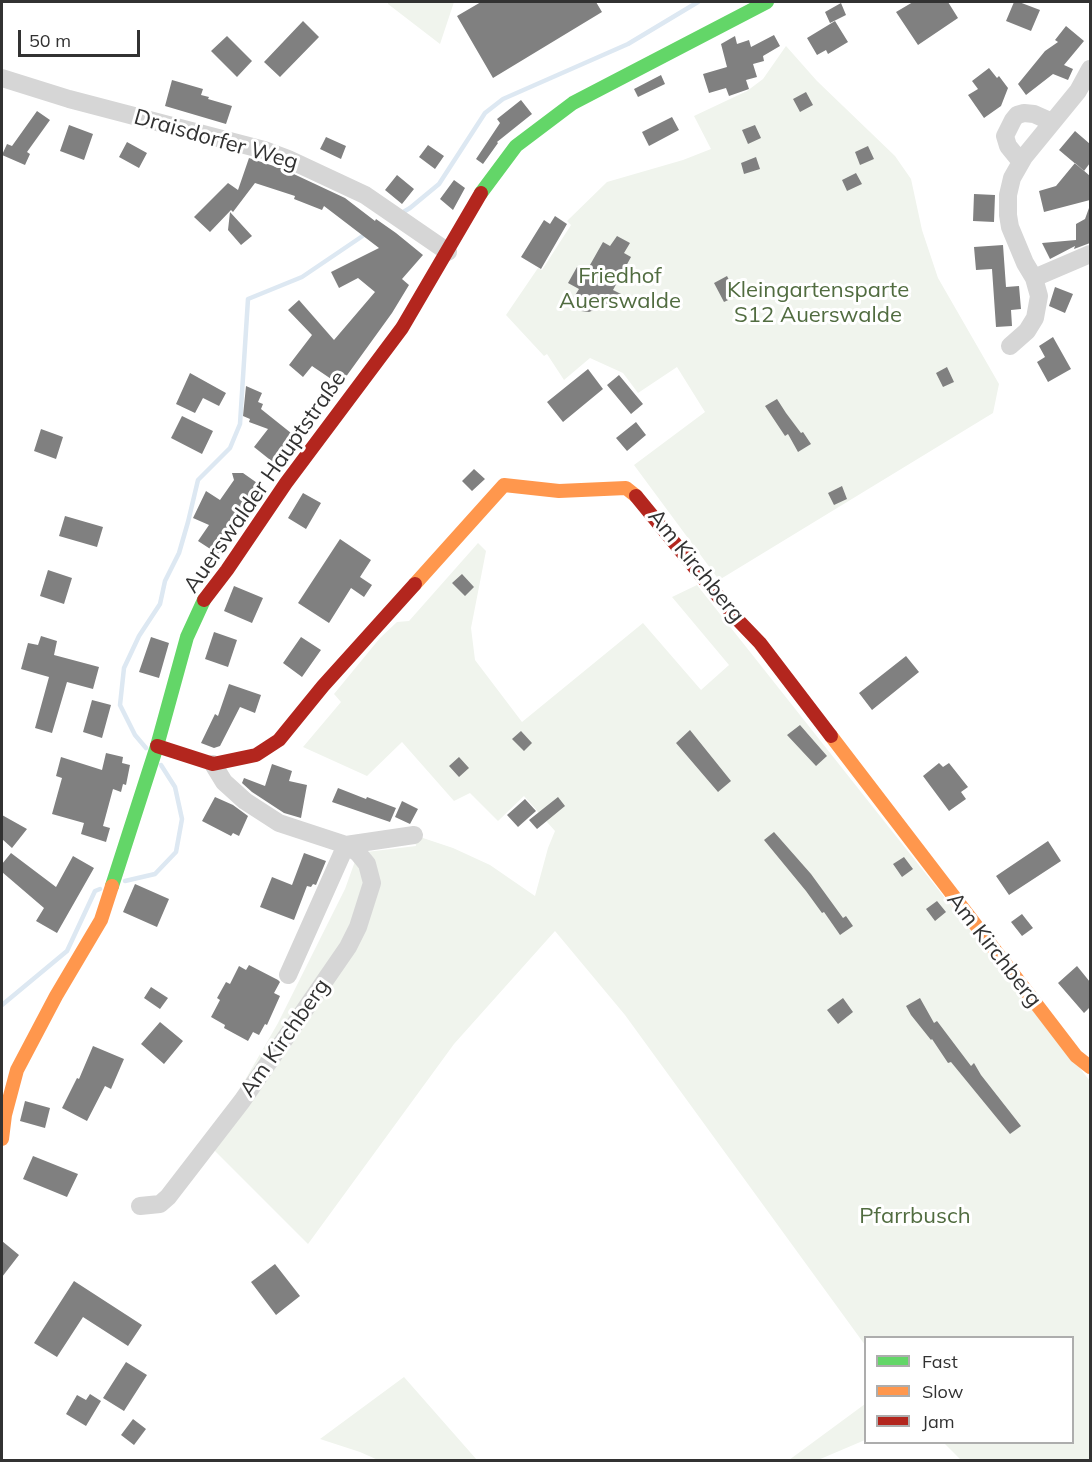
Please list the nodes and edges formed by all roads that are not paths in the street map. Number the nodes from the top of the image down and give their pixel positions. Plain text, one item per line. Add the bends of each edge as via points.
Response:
1 (767, 2) edge
2 (1090, 69) edge
3 (2, 78) edge
4 (1052, 122) junction
5 (1021, 162) junction
6 (448, 252) junction
7 (1090, 254) edge
8 (1034, 278) junction
9 (1010, 346) dead end
10 (157, 746) junction
11 (213, 764) junction
12 (414, 835) dead end
13 (345, 845) junction
14 (288, 975) dead end
15 (9, 1067) edge
16 (1090, 1067) edge
17 (2, 1139) edge
18 (141, 1206) dead end

1 - 6 main road, Auerswalder Hauptstraße via 573,103 543,124 516,146 485,187
2 - 4 street via 1078,92
3 - 6 street, Draisdorfer Weg via 312,168 365,195
4 - 5 street
4 - 5 street via 1024,113 1013,120 1005,136
5 - 8 street via 1012,178 1008,215 1014,239
6 - 10 main road, Auerswalder Hauptstraße via 402,328 204,600 187,637
7 - 8 street
8 - 9 street via 1039,296 1035,318
10 - 11 main road, Am Kirchberg
10 - 15 main road, Auerswalder Hauptstraße via 100,920
11 - 13 street, Am Kirchberg via 224,782 245,801 279,823
11 - 16 main road, Am Kirchberg via 256,755 279,740 504,485 559,491 626,488 648,507 760,643 1076,1056
12 - 13 street, Am Kirchberg
13 - 14 street, Am Kirchberg
13 - 18 street, Am Kirchberg via 367,864 372,883 348,947 242,1101 168,1197 160,1204
15 - 17 main road, Auerswalder Hauptstraße

